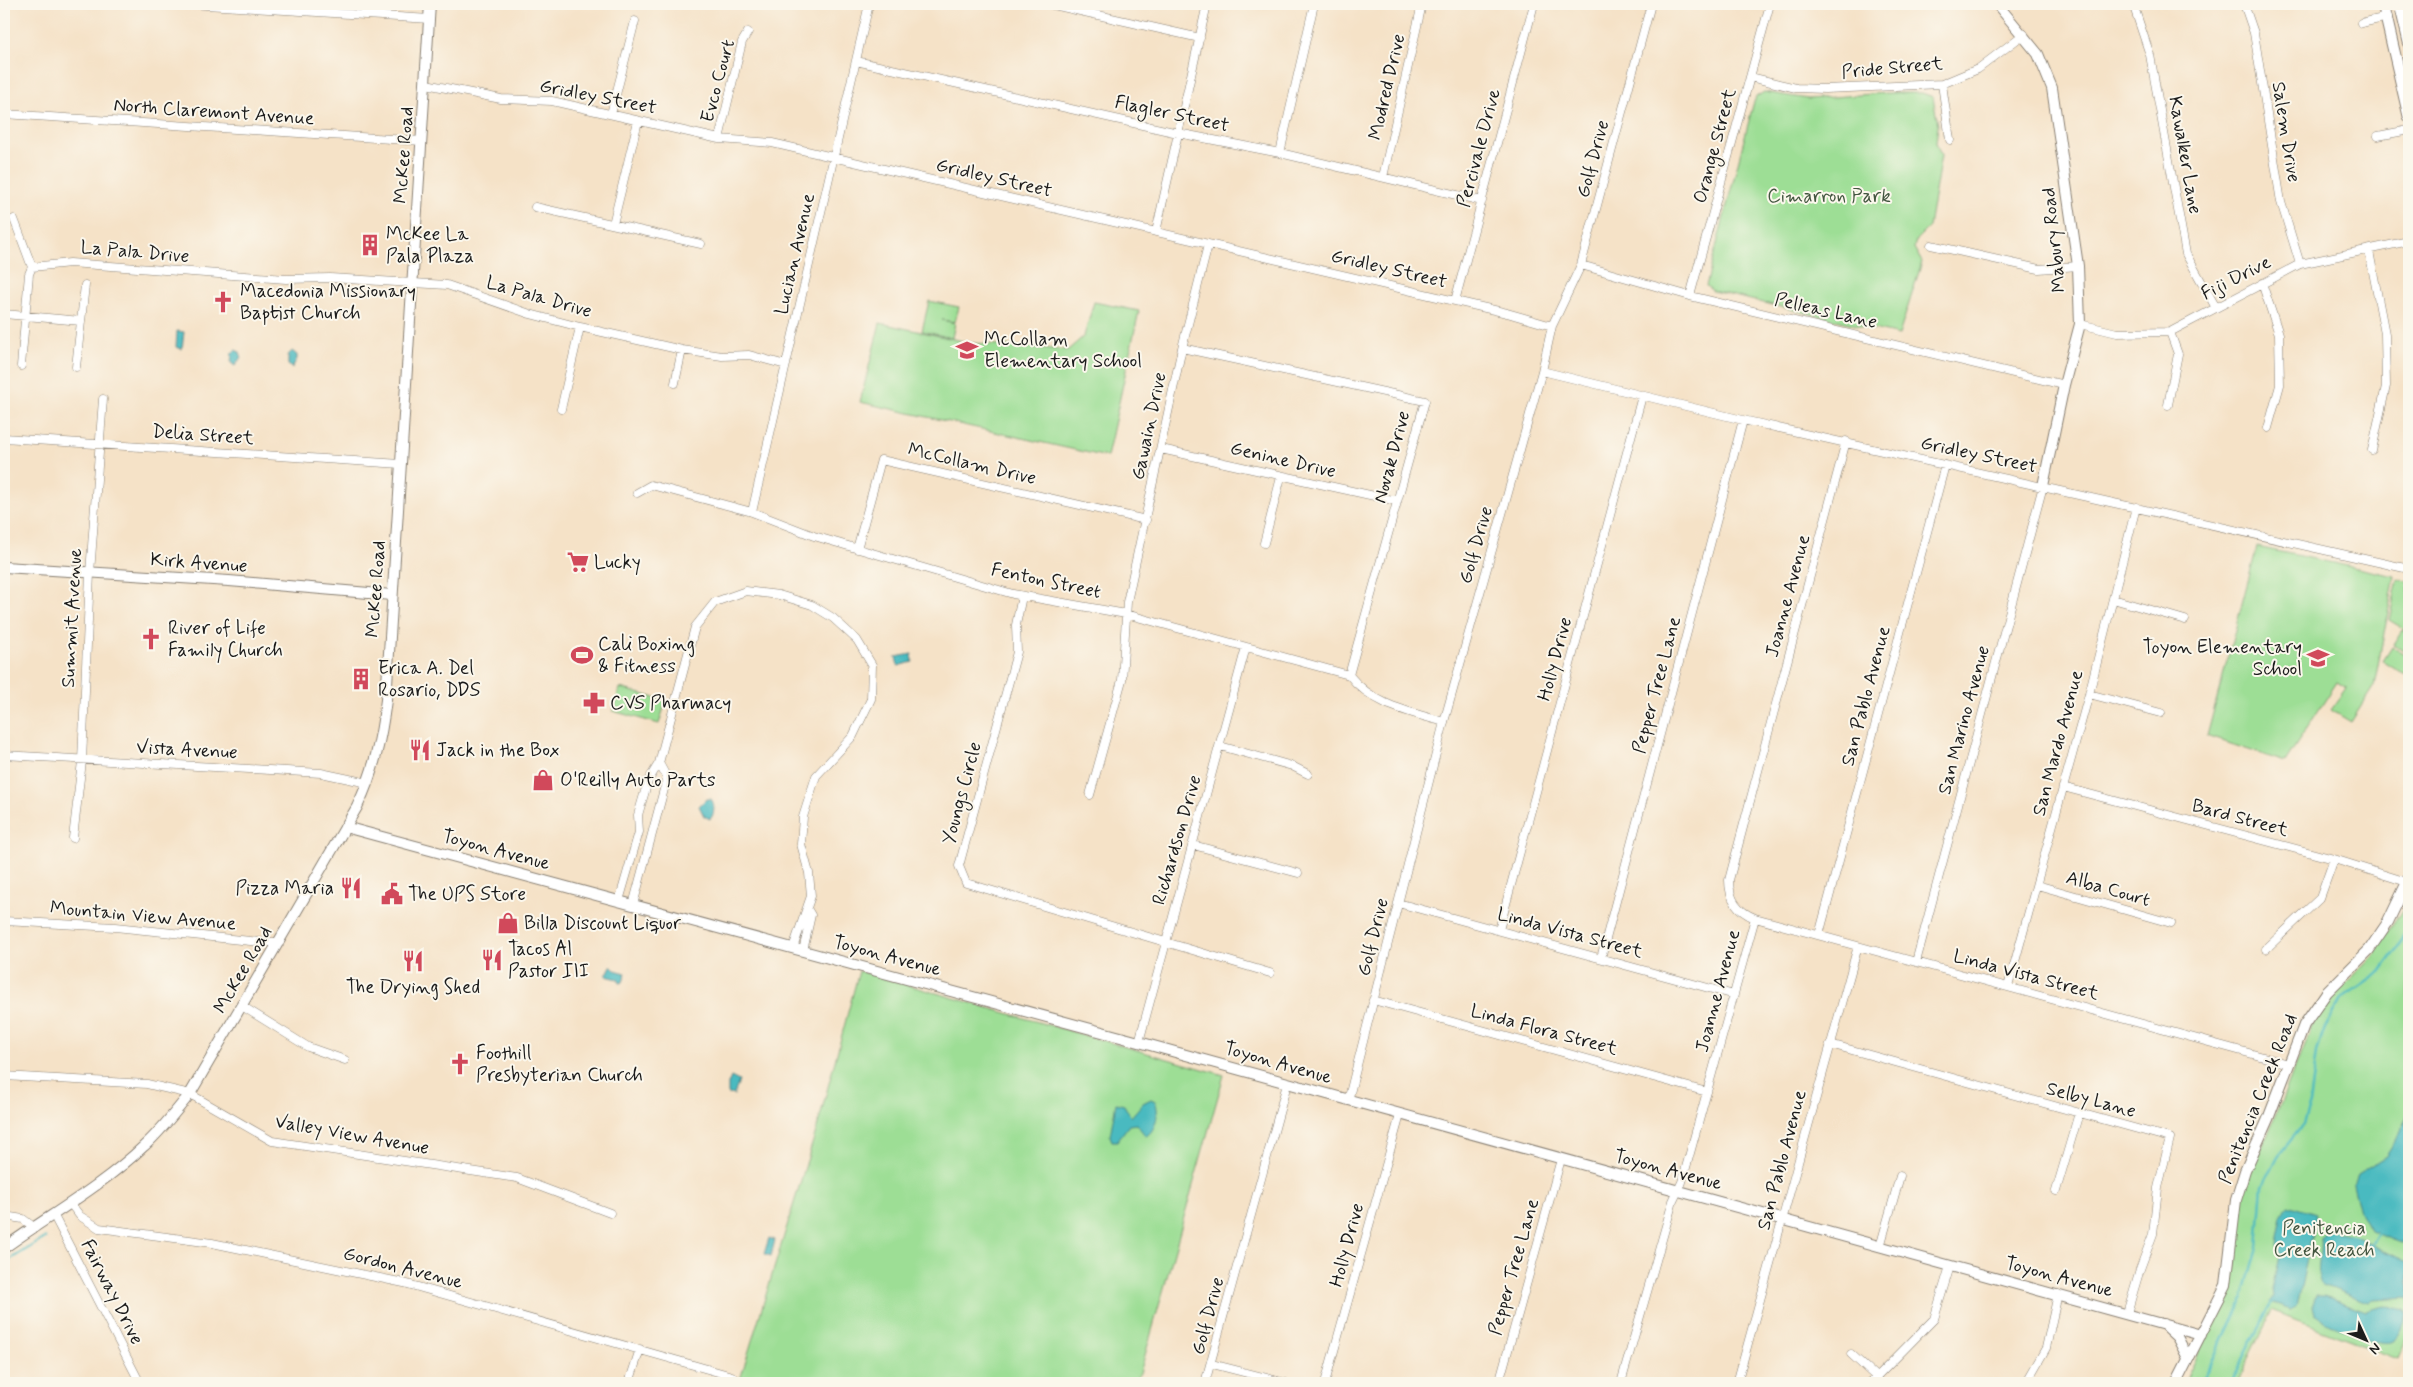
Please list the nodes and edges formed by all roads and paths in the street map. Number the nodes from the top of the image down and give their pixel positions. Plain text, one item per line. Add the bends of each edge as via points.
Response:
1 (190, 4) edge
2 (430, 4) edge
3 (869, 4) edge
4 (1049, 4) edge
5 (1208, 4) edge
6 (1314, 4) edge
7 (1422, 4) edge
8 (1534, 4) edge
9 (1651, 4) edge
10 (1770, 4) edge
11 (1997, 4) edge
12 (2133, 4) edge
13 (2244, 4) edge
14 (2384, 4) edge
15 (2400, 4) edge
16 (2388, 17) junction
17 (430, 19) junction
18 (635, 22) dead end
19 (2361, 23) dead end
20 (748, 32) dead end
21 (2024, 34) junction
22 (1200, 38) junction
23 (2409, 42) edge
24 (856, 61) junction
25 (1750, 78) junction
26 (426, 84) junction
27 (1942, 84) junction
28 (4, 114) edge
29 (611, 114) junction
30 (2409, 116) edge
31 (638, 121) junction
32 (2409, 130) edge
33 (1178, 133) junction
34 (2378, 136) dead end
35 (719, 139) junction
36 (1950, 140) dead end
37 (422, 141) junction
38 (1280, 153) junction
39 (834, 158) junction
40 (1383, 177) junction
41 (1482, 201) junction
42 (535, 207) dead end
43 (14, 219) dead end
44 (613, 224) junction
45 (1156, 232) junction
46 (2409, 241) edge
47 (701, 244) dead end
48 (1208, 245) junction
49 (1931, 246) dead end
50 (2369, 251) junction
51 (1581, 264) junction
52 (2300, 264) junction
53 (2078, 266) junction
54 (32, 267) junction
55 (413, 283) junction
56 (2262, 283) junction
57 (85, 284) dead end
58 (1690, 296) junction
59 (1455, 301) junction
60 (2215, 306) junction
61 (4, 314) edge
62 (25, 317) junction
63 (81, 321) junction
64 (2080, 324) junction
65 (1552, 326) junction
66 (580, 327) junction
67 (2170, 332) junction
68 (1182, 348) junction
69 (682, 350) junction
70 (786, 364) junction
71 (21, 366) dead end
72 (76, 367) dead end
73 (1542, 371) junction
74 (675, 382) dead end
75 (2064, 385) junction
76 (1642, 396) junction
77 (102, 398) dead end
78 (2168, 405) dead end
79 (560, 409) dead end
80 (1744, 420) junction
81 (2268, 428) dead end
82 (4, 438) edge
83 (1846, 441) junction
84 (99, 444) junction
85 (1161, 449) junction
86 (2372, 450) dead end
87 (401, 464) junction
88 (1945, 465) junction
89 (1281, 476) junction
90 (2043, 486) junction
91 (637, 494) dead end
92 (1397, 502) junction
93 (2136, 507) junction
94 (752, 512) junction
95 (1146, 520) junction
96 (1264, 543) dead end
97 (858, 548) junction
98 (4, 566) edge
99 (2409, 569) edge
100 (90, 573) junction
101 (392, 595) junction
102 (1022, 596) junction
103 (2112, 599) junction
104 (1126, 614) junction
105 (2185, 620) dead end
106 (1246, 647) junction
107 (1349, 674) junction
108 (2088, 694) junction
109 (2161, 713) dead end
110 (1444, 722) junction
111 (1220, 746) junction
112 (4, 755) edge
113 (82, 761) junction
114 (659, 763) junction
115 (1308, 774) dead end
116 (368, 783) junction
117 (2063, 788) junction
118 (1090, 795) dead end
119 (345, 827) junction
120 (73, 838) dead end
121 (1193, 845) junction
122 (2334, 858) junction
123 (1298, 873) dead end
124 (2408, 880) edge
125 (2036, 885) junction
126 (619, 901) junction
127 (1398, 903) junction
128 (633, 905) junction
129 (1755, 918) junction
130 (4, 921) edge
131 (2171, 923) dead end
132 (1499, 930) junction
133 (1819, 936) junction
134 (280, 942) junction
135 (1166, 942) junction
136 (1858, 946) junction
137 (798, 949) junction
138 (2266, 949) dead end
139 (1601, 958) junction
140 (1916, 962) junction
141 (1270, 973) dead end
142 (2008, 987) junction
143 (1734, 996) junction
144 (1373, 1000) junction
145 (242, 1006) junction
146 (1139, 1042) junction
147 (1830, 1044) junction
148 (345, 1060) dead end
149 (2289, 1064) junction
150 (4, 1076) edge
151 (1287, 1084) junction
152 (1707, 1092) junction
153 (190, 1094) junction
154 (1348, 1101) junction
155 (2079, 1113) junction
156 (1400, 1115) junction
157 (1561, 1159) junction
158 (1900, 1176) dead end
159 (1678, 1191) junction
160 (2056, 1191) dead end
161 (70, 1204) junction
162 (610, 1213) dead end
163 (4, 1216) edge
164 (54, 1216) junction
165 (1783, 1220) junction
166 (36, 1228) junction
167 (1880, 1247) junction
168 (4, 1248) edge
169 (1950, 1266) junction
170 (2058, 1294) junction
171 (2127, 1313) junction
172 (2163, 1323) junction
173 (2201, 1335) junction
174 (640, 1349) junction
175 (1851, 1354) dead end
176 (2188, 1358) junction
177 (1212, 1364) junction
178 (732, 1376) dead end
179 (1873, 1380) edge
180 (140, 1383) edge
181 (629, 1383) edge
182 (1205, 1383) edge
183 (1286, 1383) edge
184 (1325, 1383) edge
185 (1499, 1383) edge
186 (1621, 1383) edge
187 (1737, 1383) edge
188 (2026, 1383) edge
189 (2176, 1383) edge

1 - 17 street
2 - 17 street, McKee Road
3 - 24 street, Lucian Avenue
4 - 22 street
5 - 22 street
6 - 38 street
7 - 40 street, Modred Drive
8 - 41 street, Percivale Drive
9 - 51 street, Golf Drive
10 - 25 street, Orange Street
11 - 21 street, Mabury Road
12 - 60 street, Kawalker Lane via 2150,55 2186,254
13 - 52 street, Salem Drive via 2254,33 2281,202
14 - 16 main road
15 - 23 main road
16 - 19 street
16 - 30 main road
17 - 26 street, McKee Road
18 - 29 street
20 - 35 street, Evco Court via 742,42
21 - 27 street, Pride Street via 1978,69
21 - 53 street, Mabury Road via 2038,54 2052,88
22 - 33 street
24 - 33 street, Flagler Street
24 - 39 street, Lucian Avenue
25 - 27 street, Pride Street via 1796,88 1825,89
25 - 58 street, Orange Street
26 - 29 street, Gridley Street via 501,98 552,101
26 - 37 street, McKee Road
27 - 36 street
28 - 37 street, North Claremont Avenue
29 - 31 street, Gridley Street
31 - 35 street, Gridley Street
31 - 44 street
32 - 34 street
33 - 38 street, Flagler Street
33 - 45 street
35 - 39 street, Gridley Street via 772,143
37 - 55 street, McKee Road
38 - 40 street, Flagler Street
39 - 45 street, Gridley Street
39 - 70 street, Lucian Avenue
40 - 41 street, Flagler Street
41 - 59 street, Percivale Drive
42 - 44 street
43 - 54 street
44 - 47 street
45 - 48 street, Gridley Street
46 - 50 street, Fiji Drive
48 - 59 street, Gridley Street
48 - 68 street, Gawain Drive
49 - 53 street via 2039,269
50 - 52 street, Fiji Drive
50 - 86 street via 2385,334 2386,386
51 - 58 street, Pelleas Lane
51 - 65 street, Golf Drive
52 - 56 street, Fiji Drive
53 - 64 street, Mabury Road
54 - 55 street, La Pala Drive via 70,263 286,279
54 - 62 street
55 - 66 street, La Pala Drive via 447,286
55 - 87 street, McKee Road
56 - 60 street, Fiji Drive
56 - 81 street via 2279,334 2280,385
57 - 63 street
58 - 75 street, Pelleas Lane
59 - 65 street, Gridley Street
60 - 67 street, Fiji Drive
61 - 62 street
62 - 63 street
62 - 71 street
63 - 72 street
64 - 67 street, Fiji Drive via 2117,333
64 - 75 street, Mabury Road
65 - 73 street, Golf Drive
66 - 69 street, La Pala Drive
66 - 79 street
67 - 78 street via 2178,354
68 - 85 street, Gawain Drive
68 - 92 street, Novak Drive via 1425,401
69 - 70 street, La Pala Drive via 722,356 749,355
69 - 74 street
70 - 94 street, Lucian Avenue
73 - 76 street, Gridley Street
73 - 110 street, Golf Drive
75 - 90 street, Mabury Road
76 - 80 street, Gridley Street
76 - 132 street, Holly Drive
77 - 84 street, Summit Avenue
80 - 83 street, Gridley Street
80 - 139 street, Pepper Tree Lane
82 - 84 street, Delia Street
83 - 88 street, Gridley Street
83 - 129 street, Joanne Avenue via 1729,880 1735,904
84 - 87 street, Delia Street
84 - 100 street, Summit Avenue
85 - 89 street, Genine Drive
85 - 95 street, Gawain Drive
87 - 101 street, McKee Road
88 - 90 street, Gridley Street
88 - 133 street, San Pablo Avenue
89 - 92 street, Genine Drive
89 - 96 street
90 - 93 street, Gridley Street
90 - 140 street, San Marino Avenue
91 - 94 street, Fenton Street via 651,485
92 - 107 street, Novak Drive
93 - 99 street, Gridley Street
93 - 103 street, San Mardo Avenue
94 - 97 street, Fenton Street via 814,536
95 - 97 street, McCollam Drive via 881,460
95 - 104 street, Gawain Drive
97 - 102 street, Fenton Street
98 - 100 street, Kirk Avenue
100 - 101 street, Kirk Avenue
100 - 113 street, Summit Avenue
101 - 116 street, McKee Road via 381,741
102 - 104 street, Fenton Street
102 - 135 street, Youngs Circle via 1016,625 1017,652 959,866 966,883
103 - 105 street
103 - 108 street, San Mardo Avenue
104 - 106 street, Fenton Street
104 - 118 street, Gawain Drive via 1122,680
106 - 107 street, Fenton Street
106 - 111 street, Richardson Drive
107 - 110 street via 1361,689 1383,704
108 - 109 street
108 - 117 street, San Mardo Avenue
110 - 127 street, Golf Drive
111 - 115 street via 1292,766
111 - 121 street, Richardson Drive
112 - 113 street, Vista Avenue
113 - 116 street, Vista Avenue via 321,773
113 - 120 street, Summit Avenue
114 - 126 street via 648,781 638,815 639,832
114 - 128 street via 667,778
114 - 137 street via 695,627 716,602 746,591 779,595 812,605 834,618 857,640 872,665 871,699 853,736 816,776 803,817 801,844 811,896 808,910 804,913
116 - 119 street, McKee Road
117 - 122 street, Bard Street
117 - 125 street, San Mardo Avenue
119 - 126 street, Toyon Avenue
119 - 134 street, McKee Road
121 - 123 street
121 - 135 street, Richardson Drive
122 - 124 street, Bard Street
122 - 138 street via 2320,898
124 - 149 street, Penitencia Creek Road via 2388,922 2369,950 2328,992 2304,1025
125 - 131 street, Alba Court
125 - 142 street, San Mardo Avenue
126 - 128 street, Toyon Avenue
127 - 132 street, Linda Vista Street
127 - 144 street, Golf Drive
128 - 137 street, Toyon Avenue
129 - 133 street, Linda Vista Street
129 - 143 street, Joanne Avenue
130 - 134 street, Mountain View Avenue
132 - 139 street, Linda Vista Street
133 - 136 street, Linda Vista Street
134 - 145 street, McKee Road
135 - 141 street
135 - 146 street, Richardson Drive
136 - 140 street, Linda Vista Street
136 - 147 street, San Pablo Avenue
137 - 146 street, Toyon Avenue
139 - 143 street, Linda Vista Street
140 - 142 street, Linda Vista Street
142 - 149 street, Linda Vista Street
143 - 152 street, Joanne Avenue
144 - 152 street, Linda Flora Street
144 - 154 street, Golf Drive
145 - 148 street via 308,1046
145 - 153 street, McKee Road
146 - 151 street, Toyon Avenue
147 - 155 street, Selby Lane
147 - 165 street, San Pablo Avenue
149 - 173 street, Penitencia Creek Road via 2245,1171 2236,1200 2226,1285
150 - 153 street, Valley View Avenue via 148,1084
151 - 154 street, Toyon Avenue
151 - 177 street, Golf Drive
152 - 159 street, Joanne Avenue
153 - 161 street, McKee Road via 143,1148
153 - 162 street, Valley View Avenue via 272,1141 517,1178
154 - 156 street, Toyon Avenue
155 - 160 street
155 - 171 street, Selby Lane via 2170,1138 2158,1188 2153,1234
156 - 157 street, Toyon Avenue
156 - 184 street, Holly Drive
157 - 159 street, Toyon Avenue
157 - 185 street, Pepper Tree Lane
158 - 167 street
159 - 165 street, Toyon Avenue
159 - 186 street, Joanne Avenue
161 - 164 street, McKee Road
161 - 174 street, Gordon Avenue via 80,1216 99,1228 212,1243 404,1283
163 - 166 street via 23,1219
164 - 166 street, McKee Road
164 - 180 street, Fairway Drive
165 - 167 street, Toyon Avenue
165 - 187 street, San Pablo Avenue
166 - 168 street, McKee Road
167 - 169 street, Toyon Avenue
169 - 170 street, Toyon Avenue
169 - 179 street via 1934,1319
170 - 171 street, Toyon Avenue
170 - 188 street via 2046,1348
171 - 172 street, Toyon Avenue
172 - 173 street, Toyon Avenue
172 - 176 street via 2177,1337
173 - 176 street, Penitencia Creek Road
174 - 178 street, Gordon Avenue
174 - 181 street
175 - 179 street
176 - 189 street, Penitencia Creek Road
177 - 182 street, Golf Drive
177 - 183 street

